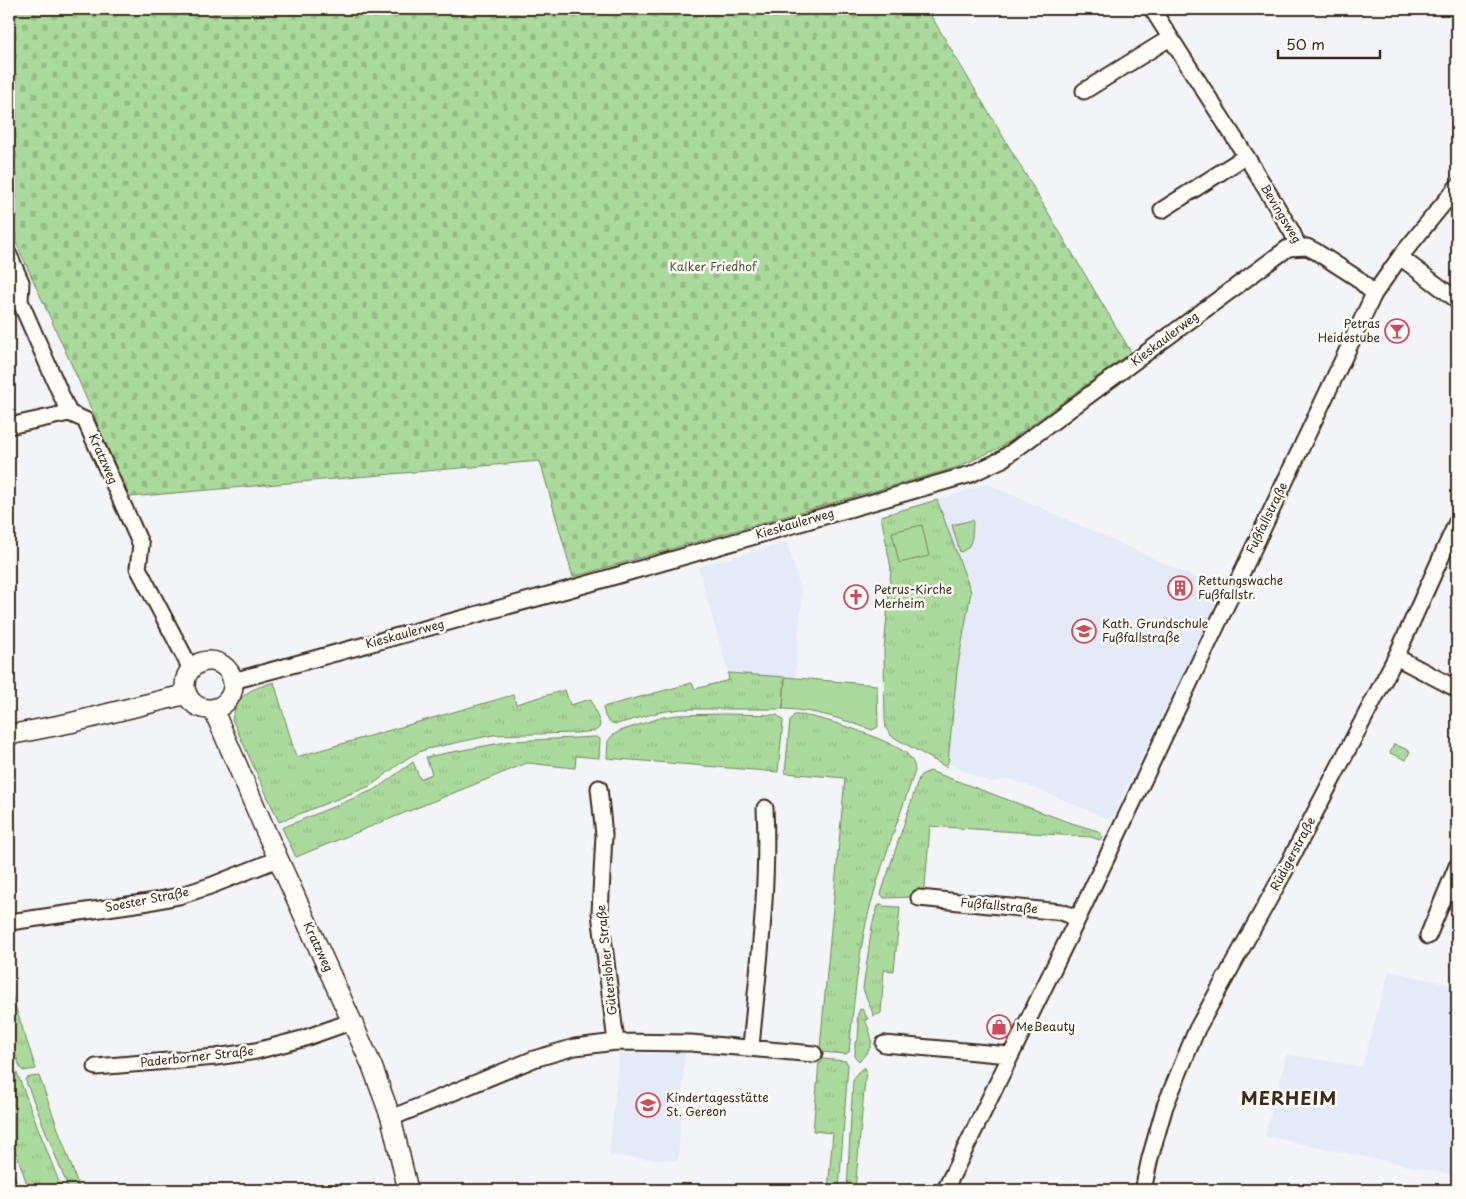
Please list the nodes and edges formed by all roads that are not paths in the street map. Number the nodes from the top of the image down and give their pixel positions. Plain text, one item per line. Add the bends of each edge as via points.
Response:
1 (1152, 9) edge
2 (1170, 38) junction
3 (1084, 91) dead end
4 (1246, 156) junction
5 (1457, 187) edge
6 (1162, 210) dead end
7 (1298, 246) junction
8 (9, 255) edge
9 (1400, 257) junction
10 (1374, 294) junction
11 (1457, 300) edge
12 (69, 413) junction
13 (9, 426) edge
14 (1457, 522) edge
15 (1396, 656) junction
16 (191, 669) junction
17 (233, 681) junction
18 (1457, 688) edge
19 (187, 694) junction
20 (213, 709) junction
21 (9, 735) edge
22 (600, 788) dead end
23 (765, 808) dead end
24 (278, 859) junction
25 (1457, 866) edge
26 (919, 898) dead end
27 (1078, 918) junction
28 (10, 922) edge
29 (1428, 936) dead end
30 (353, 1021) junction
31 (616, 1042) junction
32 (884, 1044) dead end
33 (751, 1047) junction
34 (814, 1054) dead end
35 (1010, 1055) junction
36 (96, 1067) dead end
37 (390, 1118) junction
38 (408, 1190) edge
39 (945, 1190) edge
40 (1143, 1190) edge

1 - 2 street, Bevingsweg
2 - 3 street
2 - 4 street, Bevingsweg
4 - 6 street
4 - 7 street, Bevingsweg
5 - 9 street, Fußfallstraße
7 - 10 street, Bevingsweg via 1307,247 1357,278
7 - 17 street, Kieskaulerweg via 1288,248 1267,262 1001,460 971,474
8 - 12 street via 21,282 20,301
9 - 10 street, Fußfallstraße
9 - 11 street
10 - 27 street, Fußfallstraße
12 - 13 street
12 - 16 street, Kratzweg via 85,420 142,545 138,568
14 - 15 street, Rüdigerstraße
15 - 18 street
15 - 40 street, Rüdigerstraße via 1283,874 1197,1029 1166,1106
16 - 17 street via 200,662 211,661 229,671
16 - 19 street via 185,685
17 - 20 street via 233,689 226,702
19 - 20 street via 195,704
19 - 21 street
20 - 24 street, Kratzweg
22 - 31 street, Gütersloher Straße via 604,835 600,913
23 - 33 street via 764,906
24 - 28 street, Soester Straße via 179,896
24 - 30 street, Kratzweg
25 - 29 street
26 - 27 street, Fußfallstraße via 1061,912
27 - 35 street, Fußfallstraße
30 - 36 street, Paderborner Straße via 256,1051
30 - 37 street, Kratzweg
31 - 33 street via 691,1042
31 - 37 street via 576,1047 534,1059
32 - 35 street
33 - 34 street
35 - 39 street, Fußfallstraße
37 - 38 street, Kratzweg

